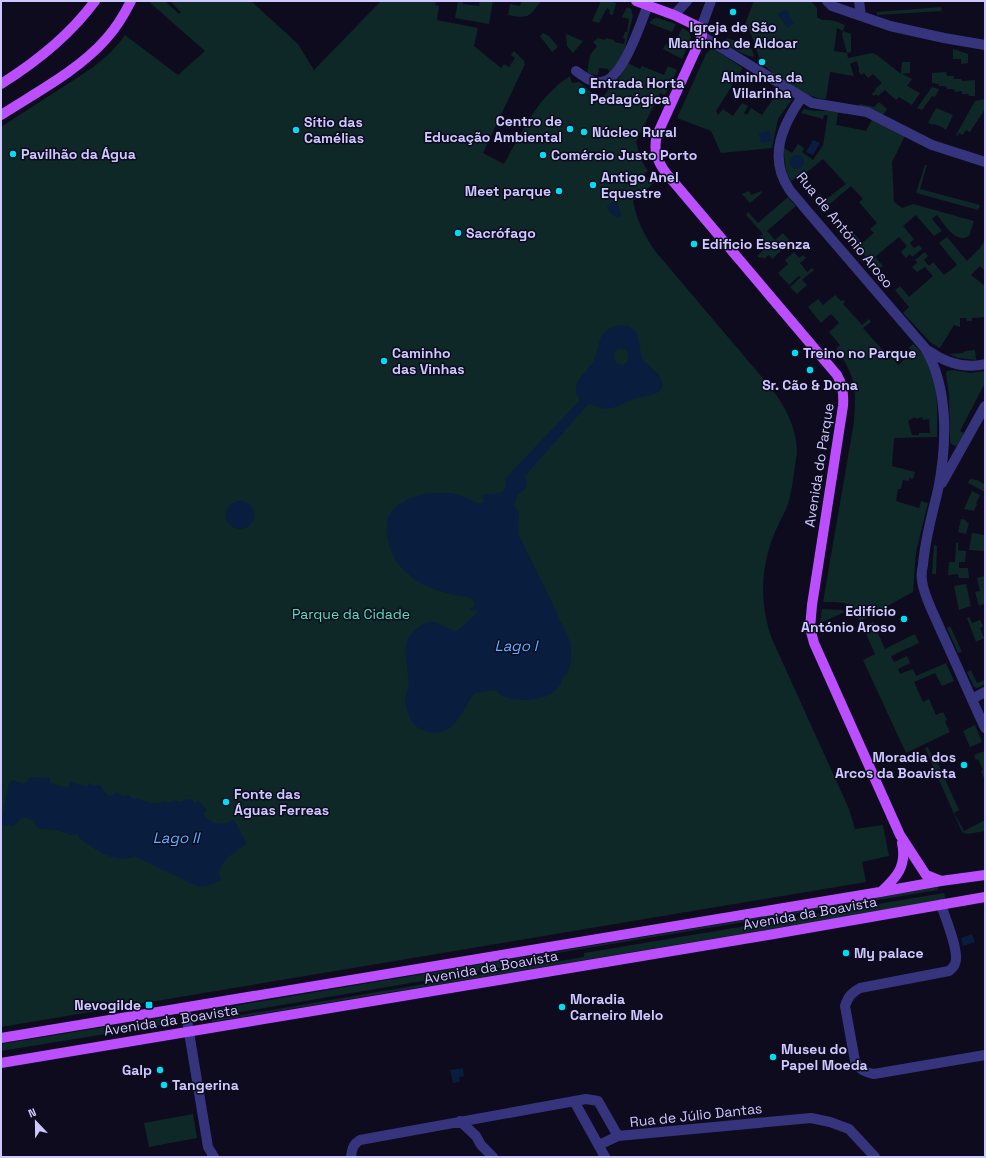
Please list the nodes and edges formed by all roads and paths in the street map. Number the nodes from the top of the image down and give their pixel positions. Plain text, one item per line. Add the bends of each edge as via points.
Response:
1 (95, 1) edge
2 (131, 1) edge
3 (636, 1) edge
4 (687, 1) edge
5 (712, 1) edge
6 (859, 1) edge
7 (832, 3) edge
8 (648, 6) junction
9 (674, 15) junction
10 (861, 16) junction
11 (702, 32) junction
12 (985, 45) edge
13 (576, 71) dead end
14 (1, 84) edge
15 (802, 97) junction
16 (1, 115) edge
17 (985, 162) edge
18 (925, 348) junction
19 (985, 364) edge
20 (985, 406) edge
21 (938, 490) junction
22 (985, 692) edge
23 (972, 698) junction
24 (985, 728) edge
25 (900, 835) junction
26 (985, 875) edge
27 (941, 881) junction
28 (880, 892) junction
29 (985, 897) edge
30 (941, 904) junction
31 (184, 1008) junction
32 (188, 1032) junction
33 (1, 1038) edge
34 (985, 1055) edge
35 (1, 1063) edge
36 (574, 1102) junction
37 (483, 1117) junction
38 (460, 1121) junction
39 (476, 1136) junction
40 (618, 1136) junction
41 (599, 1145) junction
42 (214, 1157) edge
43 (351, 1157) edge
44 (493, 1157) edge
45 (605, 1157) edge
46 (875, 1157) edge

1 - 14 main road via 41,56
2 - 16 main road via 116,26 94,51
3 - 8 main road
4 - 9 street
5 - 11 street
6 - 10 street
7 - 10 street
8 - 9 main road
8 - 13 street via 628,56 609,80 590,80
9 - 11 main road
10 - 12 street via 890,26
11 - 15 street
11 - 25 main road, Avenida do Parque via 657,135 654,143 655,153 666,173 837,375 841,383 844,394 843,406 810,628 814,643
15 - 17 street via 812,103 867,112 932,146
15 - 18 street, Rua de António Aroso via 780,140 780,166 784,180 799,201
18 - 19 street, Rua de António Aroso via 938,357 960,366
18 - 21 street, Rua de António Aroso via 939,379 942,396 944,441
20 - 21 street
21 - 23 street, Rua de António Aroso via 926,542 923,587
22 - 23 street
23 - 24 street, Rua de António Aroso
25 - 27 main road, Avenida do Parque via 926,876
25 - 28 main road, Avenida do Parque via 904,853 902,866 893,881
26 - 27 main road, Avenida da Boavista
27 - 28 main road, Avenida da Boavista
28 - 31 main road, Avenida da Boavista
29 - 30 main road, Avenida da Boavista
30 - 32 main road, Avenida da Boavista
30 - 34 street via 955,949 954,967 948,971 860,988 852,992 845,1006 855,1061 866,1073 874,1074
31 - 32 street
31 - 33 main road, Avenida da Boavista
32 - 35 main road, Avenida da Boavista
32 - 42 street via 208,1147
36 - 37 street, Rua de Júlio Dantas
36 - 40 street, Rua de Júlio Dantas via 586,1099 598,1101
36 - 41 street
37 - 38 street, Rua de Júlio Dantas
37 - 39 street
38 - 39 street
38 - 43 street, Rua de Júlio Dantas via 360,1140 355,1143
39 - 44 street
40 - 41 street
40 - 46 street, Rua de Júlio Dantas via 811,1118 849,1129
41 - 45 street

